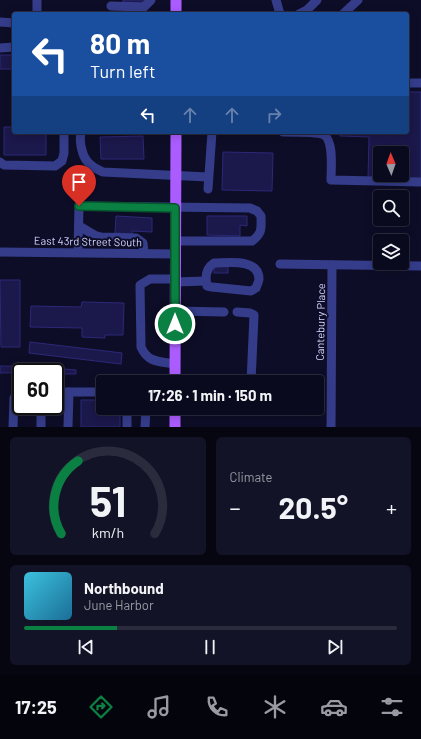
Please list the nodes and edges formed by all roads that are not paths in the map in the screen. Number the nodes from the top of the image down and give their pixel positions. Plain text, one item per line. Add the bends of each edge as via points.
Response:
1 (37, 0) edge
2 (150, 0) edge
3 (176, 0) edge
4 (276, 0) edge
5 (317, 0) edge
6 (358, 0) edge
7 (110, 7) edge
8 (37, 12) edge
9 (176, 12) edge
10 (279, 12) edge
11 (302, 12) edge
12 (345, 12) edge
13 (0, 22) edge
14 (12, 23) edge
15 (0, 48) edge
16 (12, 48) edge
17 (409, 83) edge
18 (421, 83) edge
19 (64, 134) edge
20 (81, 134) edge
21 (176, 134) edge
22 (212, 134) edge
23 (323, 134) edge
24 (0, 162) edge
25 (175, 175) junction
26 (208, 177) junction
27 (421, 182) edge
28 (208, 189) dead end
29 (175, 208) junction
30 (78, 226) junction
31 (175, 241) junction
32 (0, 252) edge
33 (78, 252) junction
34 (144, 253) junction
35 (175, 254) junction
36 (280, 264) dead end
37 (332, 265) junction
38 (421, 266) edge
39 (175, 280) junction
40 (206, 281) junction
41 (175, 311) junction
42 (224, 312) dead end
43 (237, 312) dead end
44 (175, 364) junction
45 (175, 375) edge
46 (252, 375) edge
47 (64, 392) edge
48 (69, 392) junction
49 (96, 392) edge
50 (13, 415) edge
51 (41, 415) edge
52 (127, 415) edge
53 (146, 415) edge
54 (175, 415) edge
55 (13, 427) edge
56 (41, 427) edge
57 (68, 427) edge
58 (127, 427) edge
59 (145, 427) edge
60 (175, 427) edge
61 (331, 427) edge

1 - 8 street
2 - 7 street via 144,7
3 - 9 main road
4 - 10 street
5 - 11 street
6 - 12 street
13 - 14 street
15 - 16 street
17 - 18 street
19 - 24 street via 62,161 55,166 4,165
20 - 25 street via 81,144 90,165 102,172
21 - 25 main road
22 - 26 street
23 - 27 street via 329,139 331,180
25 - 26 street
25 - 29 main road
26 - 28 street
29 - 30 street via 79,206
29 - 31 main road
29 - 31 street via 250,208 261,216 261,230 258,237 252,241
30 - 33 street
30 - 34 street via 100,237 136,238 142,243
31 - 35 main road
32 - 33 street, East 43rd Street South
33 - 34 street, East 43rd Street South
34 - 35 street, East 43rd Street South
35 - 39 main road
36 - 37 street
37 - 38 street
37 - 61 street, Cantebury Place
39 - 40 street
39 - 41 main road
39 - 44 street via 150,279 140,285 141,347 144,355 152,361
40 - 40 street via 207,270 214,263 250,265 256,270 259,278 256,288 251,291 212,288
41 - 42 street
41 - 44 main road
43 - 46 street via 254,315
44 - 45 main road
47 - 48 street
48 - 49 street
48 - 57 street
50 - 55 street
51 - 56 street
52 - 58 street
53 - 59 street
54 - 60 main road

